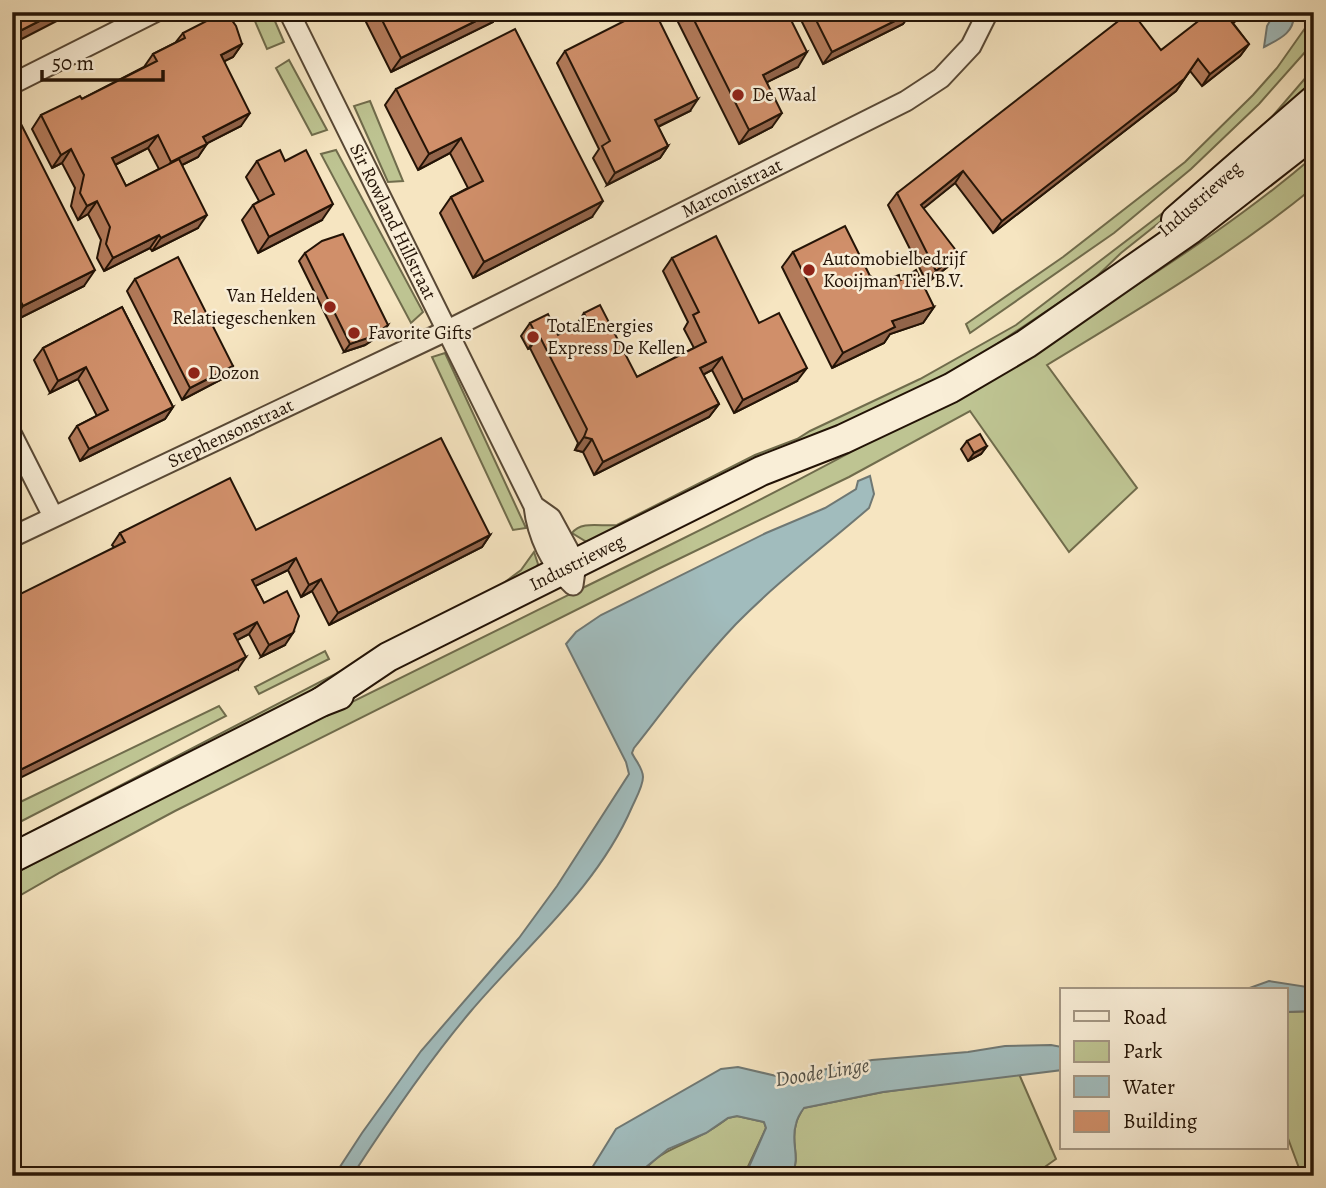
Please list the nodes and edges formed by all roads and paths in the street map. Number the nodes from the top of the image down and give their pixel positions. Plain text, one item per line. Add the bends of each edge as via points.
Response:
1 (155, 12) edge
2 (289, 12) edge
3 (988, 12) edge
4 (12, 84) edge
5 (1314, 100) edge
6 (1314, 133) edge
7 (1088, 299) junction
8 (448, 330) junction
9 (12, 435) edge
10 (53, 516) junction
11 (12, 537) edge
12 (569, 574) junction
13 (12, 858) edge

1 - 4 street
2 - 8 street, Sir Rowland Hillstraat
3 - 8 street, Marconistraat via 971,46 941,78 906,101
5 - 7 main road, Industrieweg
6 - 7 main road, Industrieweg via 1191,229
7 - 12 main road, Industrieweg via 1026,345 843,439 768,486
8 - 10 street, Stephensonstraat
8 - 12 street, Sir Rowland Hillstraat via 534,506 551,519
9 - 10 street
10 - 11 street, Stephensonstraat
12 - 13 main road, Industrieweg via 388,657 321,702

